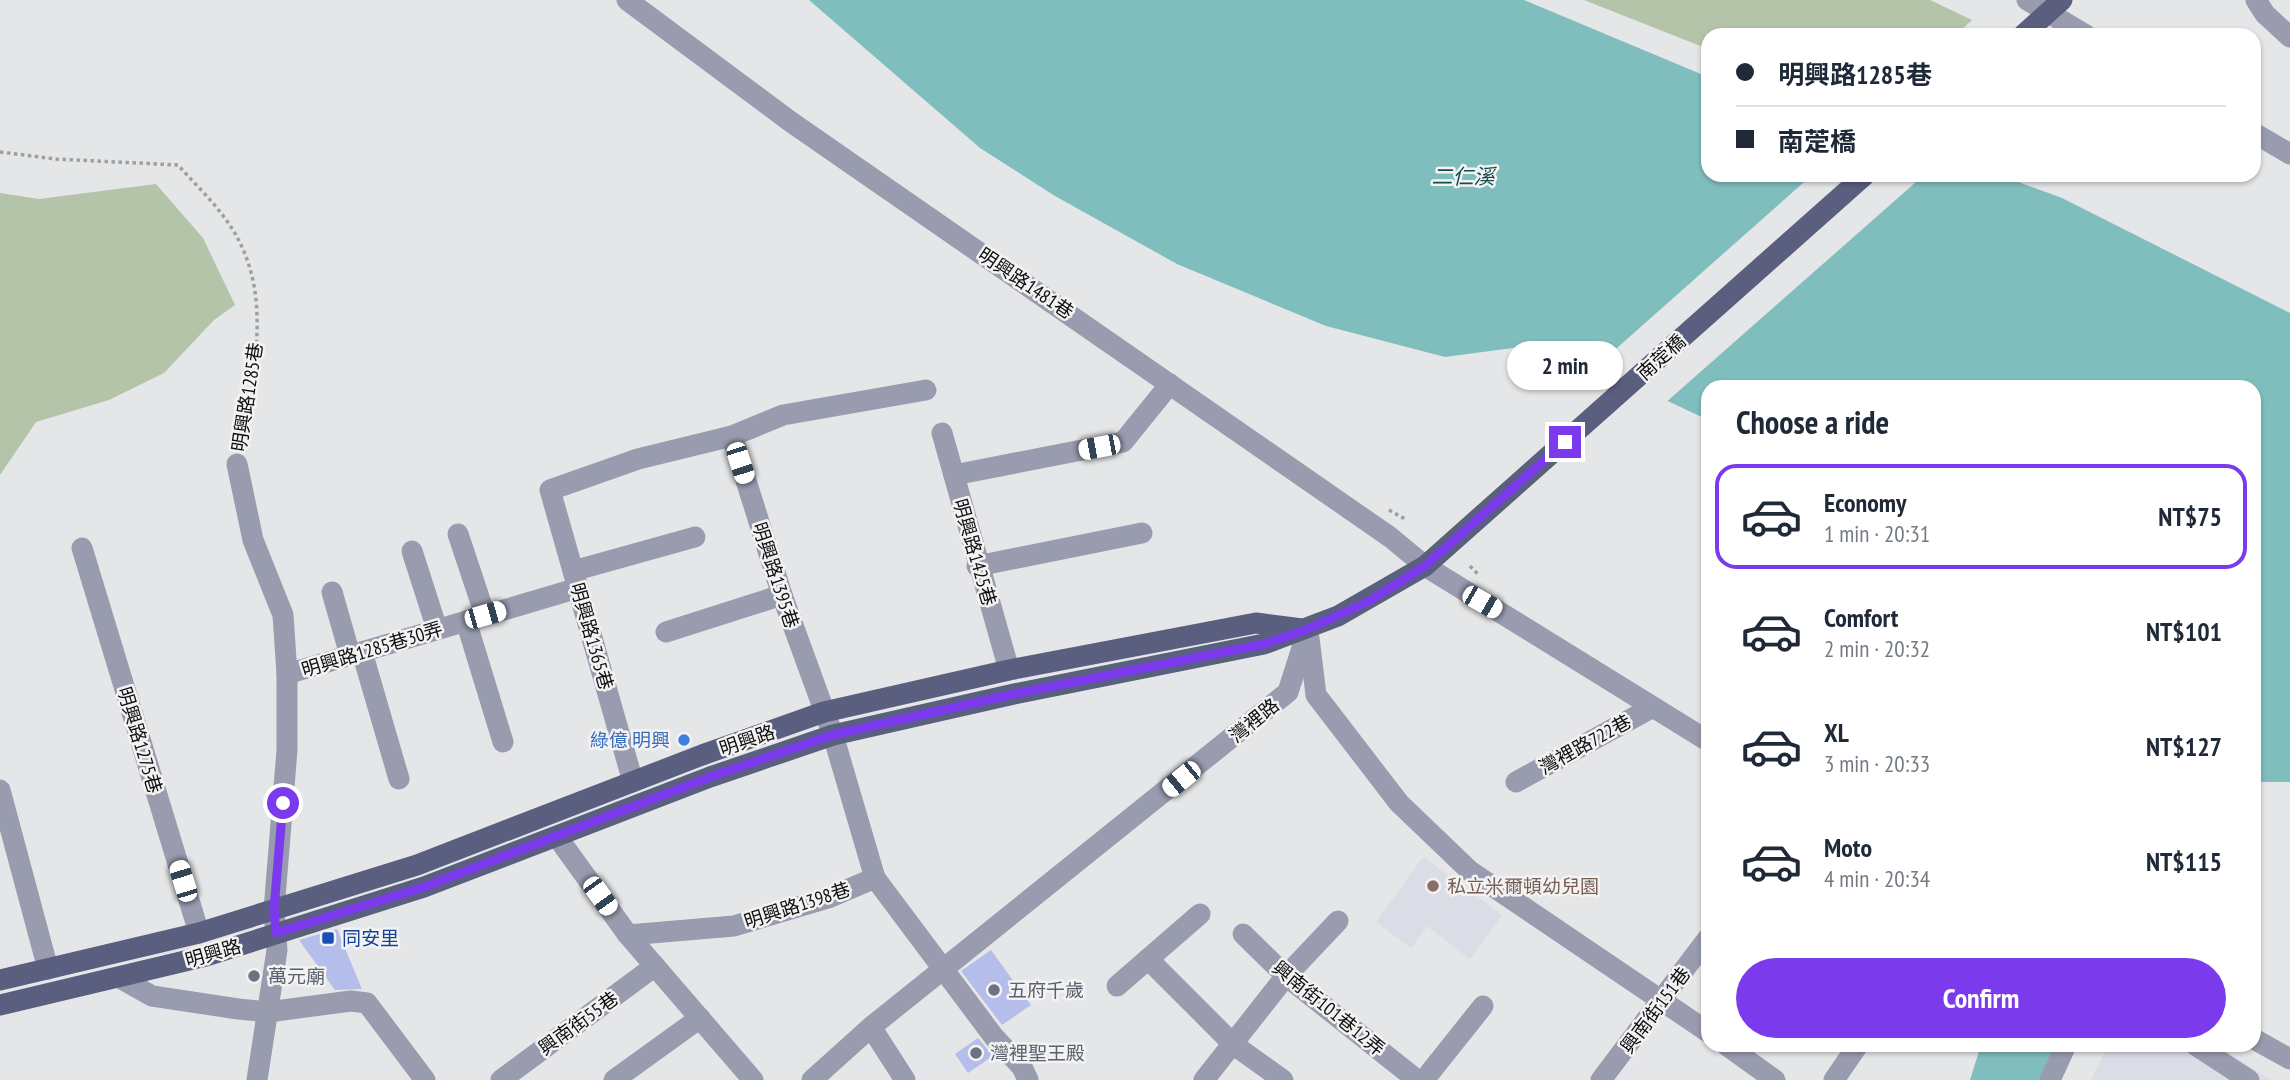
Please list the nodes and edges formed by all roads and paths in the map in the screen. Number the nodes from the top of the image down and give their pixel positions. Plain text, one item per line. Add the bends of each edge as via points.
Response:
1 (627, 0) edge
2 (2027, 0) edge
3 (2256, 0) edge
4 (2055, 6) edge
5 (2030, 28) edge
6 (2079, 28) edge
7 (2290, 37) edge
8 (2261, 137) edge
9 (0, 152) edge
10 (2290, 154) edge
11 (1857, 182) edge
12 (1170, 384) junction
13 (926, 390) dead end
14 (942, 433) dead end
15 (732, 436) junction
16 (237, 464) joint
17 (954, 475) junction
18 (1142, 533) dead end
19 (458, 534) dead end
20 (695, 537) dead end
21 (82, 548) dead end
22 (412, 551) dead end
23 (977, 566) junction
24 (1425, 566) junction
25 (576, 580) junction
26 (332, 592) dead end
27 (782, 595) junction
28 (476, 618) junction
29 (437, 629) junction
30 (1308, 629) junction
31 (666, 632) dead end
32 (356, 654) junction
33 (1009, 670) junction
34 (287, 674) junction
35 (1653, 707) junction
36 (824, 712) junction
37 (832, 735) junction
38 (1701, 737) edge
39 (503, 743) dead end
40 (400, 779) dead end
41 (633, 782) junction
42 (1516, 782) dead end
43 (0, 790) edge
44 (558, 838) junction
45 (875, 878) junction
46 (274, 909) junction
47 (1200, 914) dead end
48 (1338, 921) dead end
49 (199, 933) junction
50 (276, 933) junction
51 (1243, 934) dead end
52 (628, 935) junction
53 (1701, 948) edge
54 (1148, 960) junction
55 (655, 966) junction
56 (945, 968) junction
57 (48, 969) junction
58 (1286, 976) junction
59 (120, 978) junction
60 (0, 980) edge
61 (1118, 986) dead end
62 (1664, 1000) junction
63 (0, 1005) edge
64 (1483, 1006) dead end
65 (268, 1012) junction
66 (700, 1018) junction
67 (871, 1027) junction
68 (1701, 1027) edge
69 (2261, 1043) edge
70 (1234, 1045) junction
71 (1736, 1052) edge
72 (1853, 1052) edge
73 (2063, 1052) edge
74 (2206, 1052) edge
75 (2290, 1059) edge
76 (257, 1080) edge
77 (425, 1080) edge
78 (500, 1080) edge
79 (614, 1080) edge
80 (753, 1080) edge
81 (812, 1080) edge
82 (905, 1080) edge
83 (1028, 1080) edge
84 (1204, 1080) edge
85 (1283, 1080) edge
86 (1417, 1080) edge
87 (1424, 1080) edge
88 (1601, 1080) edge
89 (1775, 1080) edge
90 (1834, 1080) edge
91 (2050, 1080) edge
92 (2249, 1080) edge

1 - 12 street, 明興路1481巷 via 790,122
2 - 4 street
3 - 7 street via 2264,14
4 - 5 main road
4 - 6 street
8 - 10 street
9 - 16 path, 明興路1285巷 via 178,165 226,218 256,284 259,321
11 - 24 main road, 南萣橋, bridge
12 - 17 street via 1123,442
12 - 24 street, 明興路1481巷
13 - 15 street via 783,415
14 - 17 street, 明興路1425巷
15 - 25 street, 明興路1365巷 via 638,459 550,490
15 - 27 street, 明興路1395巷
16 - 34 street, 明興路1285巷 via 253,540 283,615
17 - 23 street, 明興路1425巷
18 - 23 street
19 - 28 street
20 - 25 street, 明興路1285巷30弄
21 - 49 street, 明興路1275巷
22 - 29 street
23 - 33 street, 明興路1425巷
24 - 30 main road, 明興路 via 1369,601
24 - 35 street
25 - 28 street, 明興路1285巷30弄
25 - 41 street, 明興路1365巷
26 - 32 street
27 - 31 street
27 - 36 street, 明興路1395巷
28 - 29 street, 明興路1285巷30弄
28 - 39 street
29 - 32 street, 明興路1285巷30弄
30 - 33 main road, 明興路 via 1256,623
30 - 37 main road, 明興路 via 1264,644
30 - 56 street, 灣裡路 via 1288,692
30 - 62 street via 1316,695 1399,803 1470,871
32 - 34 street, 明興路1285巷30弄
32 - 40 street
33 - 36 main road, 明興路
34 - 46 street, 明興路1285巷 via 287,750
35 - 38 street
35 - 42 street, 灣裡路722巷
36 - 37 street, 明興路1398巷
36 - 41 main road, 明興路
37 - 44 main road, 明興路 via 710,777
37 - 45 street, 明興路1398巷
41 - 46 main road, 明興路 via 417,865
43 - 57 street
44 - 50 main road, 明興路 via 424,887
44 - 52 street
45 - 52 street, 明興路1398巷 via 828,898 734,926
45 - 56 street
46 - 49 main road, 明興路
46 - 50 street, 明興路1285巷
47 - 54 street
48 - 58 street
49 - 57 main road, 明興路
50 - 59 main road, 明興路
50 - 65 street, 明興路1285巷
51 - 58 street, 興南街101巷12弄
52 - 55 street
53 - 62 street, 興南街151巷
54 - 61 street
54 - 70 street
55 - 66 street
55 - 78 street, 興南街55巷
56 - 67 street, 灣裡路
56 - 83 street
57 - 60 main road, 明興路
58 - 70 street
58 - 86 street, 興南街101巷12弄
59 - 63 main road, 明興路
59 - 65 street via 152,996
62 - 68 street
62 - 88 street, 興南街151巷
64 - 87 street
65 - 76 street, 明興路1285巷
65 - 77 street via 367,1003
66 - 79 street
66 - 80 street
67 - 81 street, 灣裡路
67 - 82 street
69 - 75 street
70 - 84 street
70 - 85 street
71 - 89 street
72 - 90 street
73 - 91 street
74 - 92 street

